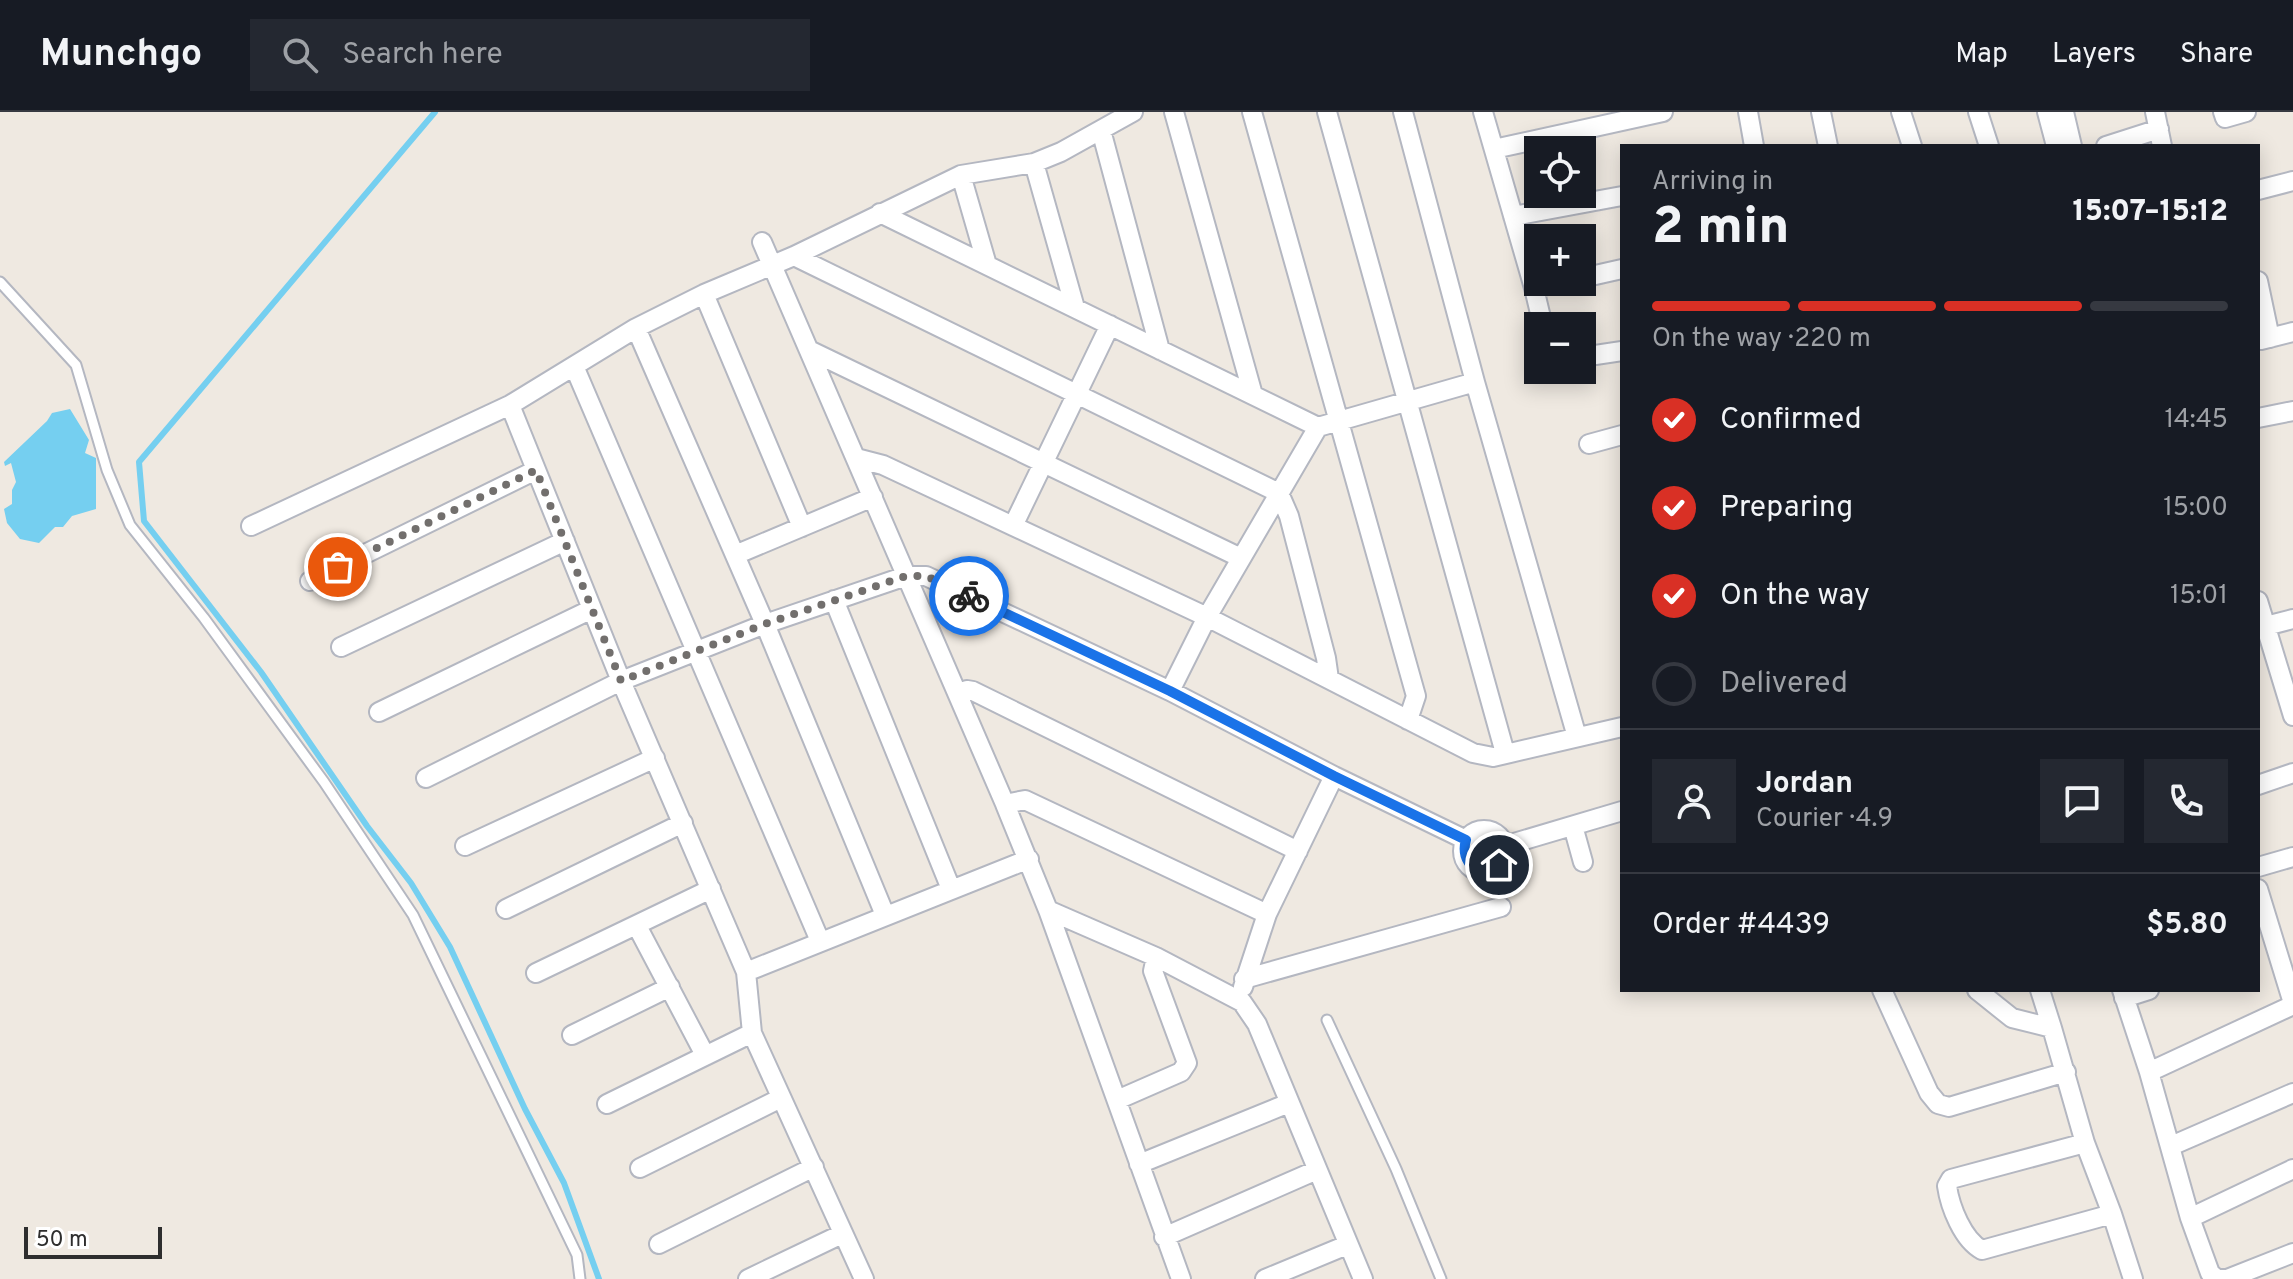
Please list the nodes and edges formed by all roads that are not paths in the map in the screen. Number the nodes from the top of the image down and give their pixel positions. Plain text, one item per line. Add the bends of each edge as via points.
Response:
1 (1133, 112) edge
2 (1174, 112) edge
3 (1252, 112) edge
4 (1327, 112) edge
5 (1403, 112) edge
6 (1483, 112) edge
7 (1663, 112) edge
8 (1748, 112) edge
9 (1821, 112) edge
10 (1901, 112) edge
11 (1978, 112) edge
12 (2047, 112) edge
13 (2064, 112) edge
14 (2159, 129) edge
15 (1101, 130) junction
16 (1754, 144) edge
17 (1828, 144) edge
18 (1911, 144) edge
19 (1988, 144) edge
20 (2055, 144) edge
21 (2072, 144) edge
22 (2112, 144) edge
23 (1494, 149) junction
24 (1034, 163) junction
25 (961, 175) junction
26 (2293, 181) edge
27 (2260, 189) edge
28 (1620, 196) edge
29 (880, 213) junction
30 (1513, 216) junction
31 (762, 242) dead end
32 (1524, 254) edge
33 (794, 256) junction
34 (987, 265) junction
35 (772, 266) junction
36 (1620, 269) edge
37 (1596, 275) edge
38 (0, 282) edge
39 (704, 294) junction
40 (2260, 301) edge
41 (1075, 308) junction
42 (1110, 325) junction
43 (636, 328) junction
44 (2293, 332) edge
45 (2264, 340) edge
46 (809, 350) junction
47 (1160, 350) junction
48 (1620, 351) edge
49 (1596, 355) edge
50 (574, 366) junction
51 (1475, 382) junction
52 (1077, 394) junction
53 (1253, 395) junction
54 (1407, 400) junction
55 (510, 405) junction
56 (2293, 411) edge
57 (2260, 418) edge
58 (1338, 421) junction
59 (1318, 427) junction
60 (1620, 436) edge
61 (1589, 444) dead end
62 (856, 458) junction
63 (1043, 463) junction
64 (536, 470) junction
65 (1279, 493) junction
66 (873, 497) junction
67 (251, 526) dead end
68 (1013, 526) junction
69 (802, 527) junction
70 (565, 541) junction
71 (735, 555) junction
72 (1241, 558) junction
73 (906, 576) junction
74 (310, 581) dead end
75 (834, 600) junction
76 (592, 609) junction
77 (1207, 617) junction
78 (2293, 619) edge
79 (765, 624) junction
80 (2262, 627) edge
81 (341, 647) dead end
82 (696, 652) junction
83 (1329, 679) junction
84 (621, 681) junction
85 (1170, 691) junction
86 (958, 694) junction
87 (379, 712) dead end
88 (2293, 716) edge
89 (1408, 720) junction
90 (1620, 727) edge
91 (1577, 737) junction
92 (1505, 753) junction
93 (655, 758) junction
94 (2293, 773) edge
95 (1334, 776) junction
96 (426, 778) dead end
97 (2260, 784) edge
98 (1005, 804) junction
99 (1620, 812) edge
100 (683, 823) junction
101 (1573, 826) junction
102 (1466, 840) junction
103 (465, 846) dead end
104 (1504, 846) junction
105 (1298, 851) junction
106 (2293, 857) edge
107 (1029, 859) junction
108 (1583, 862) dead end
109 (2260, 866) edge
110 (1488, 871) junction
111 (711, 889) junction
112 (951, 889) junction
113 (1494, 889) dead end
114 (2260, 896) edge
115 (1501, 907) dead end
116 (506, 909) dead end
117 (1048, 910) junction
118 (1267, 914) junction
119 (885, 915) junction
120 (637, 926) junction
121 (820, 941) junction
122 (1156, 957) junction
123 (746, 972) junction
124 (536, 973) dead end
125 (1244, 979) junction
126 (670, 987) junction
127 (1883, 992) edge
128 (1980, 992) edge
129 (2041, 992) edge
130 (2123, 994) edge
131 (1242, 1002) junction
132 (2293, 1004) edge
133 (1327, 1020) dead end
134 (2052, 1028) junction
135 (752, 1033) junction
136 (572, 1035) dead end
137 (705, 1055) junction
138 (2066, 1072) junction
139 (2149, 1072) junction
140 (2293, 1093) edge
141 (781, 1098) junction
142 (1117, 1100) junction
143 (1289, 1103) junction
144 (607, 1104) dead end
145 (2085, 1143) junction
146 (2171, 1146) junction
147 (1139, 1164) junction
148 (814, 1167) junction
149 (640, 1168) dead end
150 (2293, 1169) edge
151 (1317, 1170) junction
152 (2112, 1214) junction
153 (2190, 1218) junction
154 (842, 1234) junction
155 (1164, 1237) junction
156 (659, 1244) dead end
157 (1347, 1245) junction
158 (2293, 1253) edge
159 (580, 1279) edge
160 (748, 1279) edge
161 (864, 1279) edge
162 (1181, 1279) edge
163 (1265, 1279) edge
164 (1363, 1279) edge
165 (1441, 1279) edge
166 (2133, 1279) edge
167 (2226, 1279) edge

1 - 15 street
2 - 53 street
3 - 58 street
4 - 54 street
5 - 51 street
6 - 23 street
7 - 23 street
8 - 16 street
9 - 17 street
10 - 18 street
11 - 19 street
12 - 20 street
13 - 21 street
14 - 22 street
15 - 24 street
15 - 47 street
23 - 30 street
24 - 25 street
24 - 41 street
25 - 29 street
25 - 34 street
26 - 27 street
28 - 30 street
29 - 33 street
29 - 34 street
30 - 32 street
31 - 35 street
33 - 35 street
33 - 52 street
34 - 41 street
35 - 39 street
35 - 46 street
36 - 37 street
38 - 159 lane via 76,365 107,470 130,525 315,769 413,915 577,1255
39 - 43 street
39 - 69 street
40 - 45 street
41 - 42 street
42 - 47 street
42 - 52 street
43 - 50 street
43 - 71 street
44 - 45 street
46 - 62 street
46 - 63 street
47 - 53 street
48 - 49 street
50 - 55 street
50 - 82 street
51 - 54 street
51 - 91 street
52 - 63 street
52 - 65 street
53 - 59 street
54 - 58 street
54 - 92 street
55 - 64 street
55 - 67 street
56 - 57 street
58 - 59 street
58 - 89 street via 1416,696
59 - 65 street
60 - 61 street
62 - 66 street
62 - 68 street via 883,465
63 - 68 street
63 - 72 street
64 - 70 street
64 - 74 street
65 - 72 street
65 - 83 street
66 - 69 street
66 - 73 street
68 - 77 street
69 - 71 street
70 - 76 street
70 - 81 street
71 - 79 street
72 - 77 street
73 - 75 street
73 - 85 street via 926,576
73 - 86 street
75 - 79 street
75 - 112 street
76 - 84 street
76 - 87 street
77 - 83 street
77 - 85 street
78 - 80 street
79 - 82 street
79 - 119 street
80 - 88 street
82 - 84 street
82 - 121 street
83 - 89 street
84 - 93 street
84 - 96 street
85 - 95 street
86 - 98 street
86 - 105 street via 973,691
89 - 92 street via 1473,753
90 - 91 street
91 - 92 street
93 - 100 street
93 - 103 street
94 - 97 street
95 - 102 street
95 - 105 street
98 - 107 street
98 - 118 street via 1025,800
99 - 101 street
100 - 111 street
100 - 116 street
101 - 104 street
101 - 108 street
102 - 104 street via 1477,831 1491,831
102 - 110 street via 1466,860 1475,869
104 - 110 street via 1503,859
105 - 118 street
106 - 109 street
107 - 112 street
107 - 117 street
110 - 113 street
111 - 120 street
111 - 123 street
112 - 119 street
114 - 132 street
115 - 125 street
117 - 122 street
117 - 142 street
118 - 125 street
119 - 121 street
120 - 124 street
120 - 126 street
121 - 123 street
122 - 131 street
122 - 142 street via 1153,971 1187,1063 1181,1072
123 - 135 street
125 - 131 street
126 - 136 street
126 - 137 street
127 - 138 street via 1938,1104 1949,1107
128 - 134 street via 2012,1018
129 - 134 street
130 - 139 street
131 - 143 street via 1257,1024
132 - 139 street
133 - 165 lane
134 - 138 street
135 - 137 street
135 - 141 street
137 - 144 street
138 - 145 street
139 - 146 street
140 - 146 street
141 - 148 street
141 - 149 street
142 - 147 street
143 - 147 street
143 - 151 street
145 - 152 street
145 - 152 street via 1951,1179 1950,1201 1968,1239 1982,1250
146 - 153 street
147 - 155 street
148 - 154 street
148 - 156 street
150 - 153 street
151 - 155 street
151 - 157 street
152 - 166 street
153 - 167 street via 2210,1273
154 - 160 street
154 - 161 street
155 - 162 street
157 - 163 street
157 - 164 street
158 - 167 street

